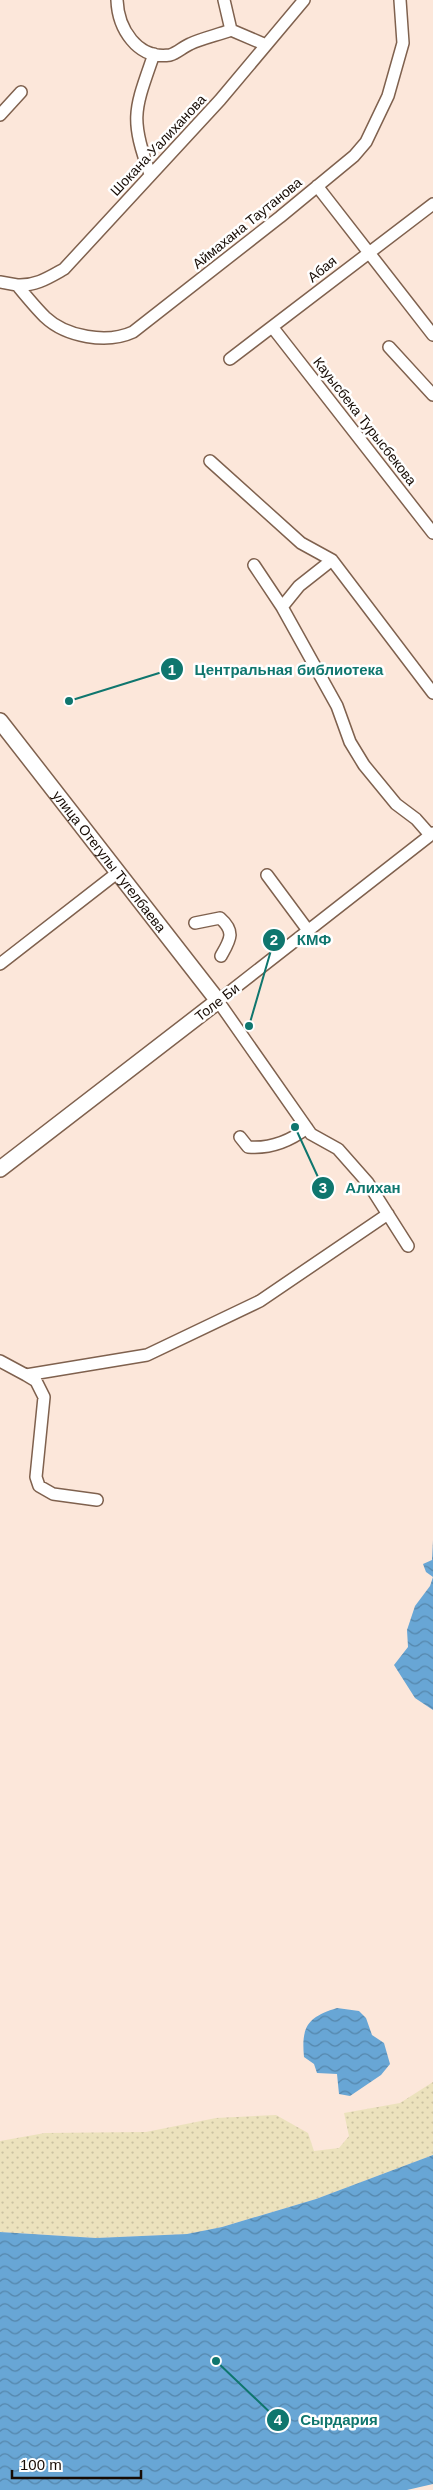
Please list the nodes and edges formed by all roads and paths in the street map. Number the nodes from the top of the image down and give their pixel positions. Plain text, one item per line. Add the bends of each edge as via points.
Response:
1 (118, 0) edge
2 (224, 0) edge
3 (304, 0) edge
4 (400, 0) edge
5 (231, 30) junction
6 (266, 45) junction
7 (154, 54) junction
8 (21, 92) dead end
9 (0, 115) edge
10 (150, 174) junction
11 (317, 186) junction
12 (433, 204) edge
13 (369, 251) junction
14 (0, 273) edge
15 (0, 282) edge
16 (16, 284) junction
17 (273, 328) junction
18 (433, 335) edge
19 (389, 347) dead end
20 (230, 359) dead end
21 (433, 395) edge
22 (210, 461) dead end
23 (433, 533) edge
24 (332, 560) junction
25 (254, 565) dead end
26 (282, 607) junction
27 (433, 693) edge
28 (0, 721) edge
29 (431, 834) edge
30 (117, 873) junction
31 (267, 875) dead end
32 (195, 923) dead end
33 (307, 929) junction
34 (221, 956) dead end
35 (0, 964) edge
36 (218, 1001) junction
37 (308, 1128) junction
38 (240, 1137) dead end
39 (0, 1169) edge
40 (388, 1214) junction
41 (408, 1246) dead end
42 (0, 1361) edge
43 (26, 1375) junction
44 (97, 1500) dead end

1 - 7 street via 119,17 130,41
2 - 5 street
3 - 6 street, Шокана Уалиханова
4 - 11 street, Аймахана Таутанова via 403,43 388,96 366,142
5 - 6 street
5 - 7 street via 191,43 170,55
6 - 10 street, Шокана Уалиханова via 197,126
7 - 10 street via 136,108 135,128
8 - 9 street
10 - 16 street, Шокана Уалиханова via 64,269 29,286
11 - 13 street
11 - 16 street, Аймахана Таутанова via 161,310 122,337 97,338 58,326 46,318
12 - 13 street, Абая
13 - 17 street, Абая
13 - 18 street
14 - 16 street, Аймахана Таутанова
15 - 16 street, Шокана Уалиханова
17 - 20 street, Абая
17 - 23 street, Кауысбека Турысбекова
19 - 21 street
22 - 24 street via 301,543
24 - 26 street via 299,586
24 - 27 street
25 - 26 street
26 - 29 street via 337,706 350,742 364,765 396,804
28 - 30 main road, улица Отегулы Тугелбаева
29 - 33 street, Толе Би
30 - 35 street
30 - 36 main road, улица Отегулы Тугелбаева
31 - 33 street
32 - 34 street via 216,918 223,921 232,934
33 - 36 street, Толе Би
36 - 37 street
36 - 39 main road, Толе Би
37 - 38 street via 292,1140 273,1145 248,1147
37 - 40 street via 314,1136 338,1149 368,1183
40 - 41 street
40 - 43 street via 260,1301 161,1349 147,1355
42 - 43 street
43 - 44 street via 36,1381 44,1397 36,1478 39,1486 53,1494

